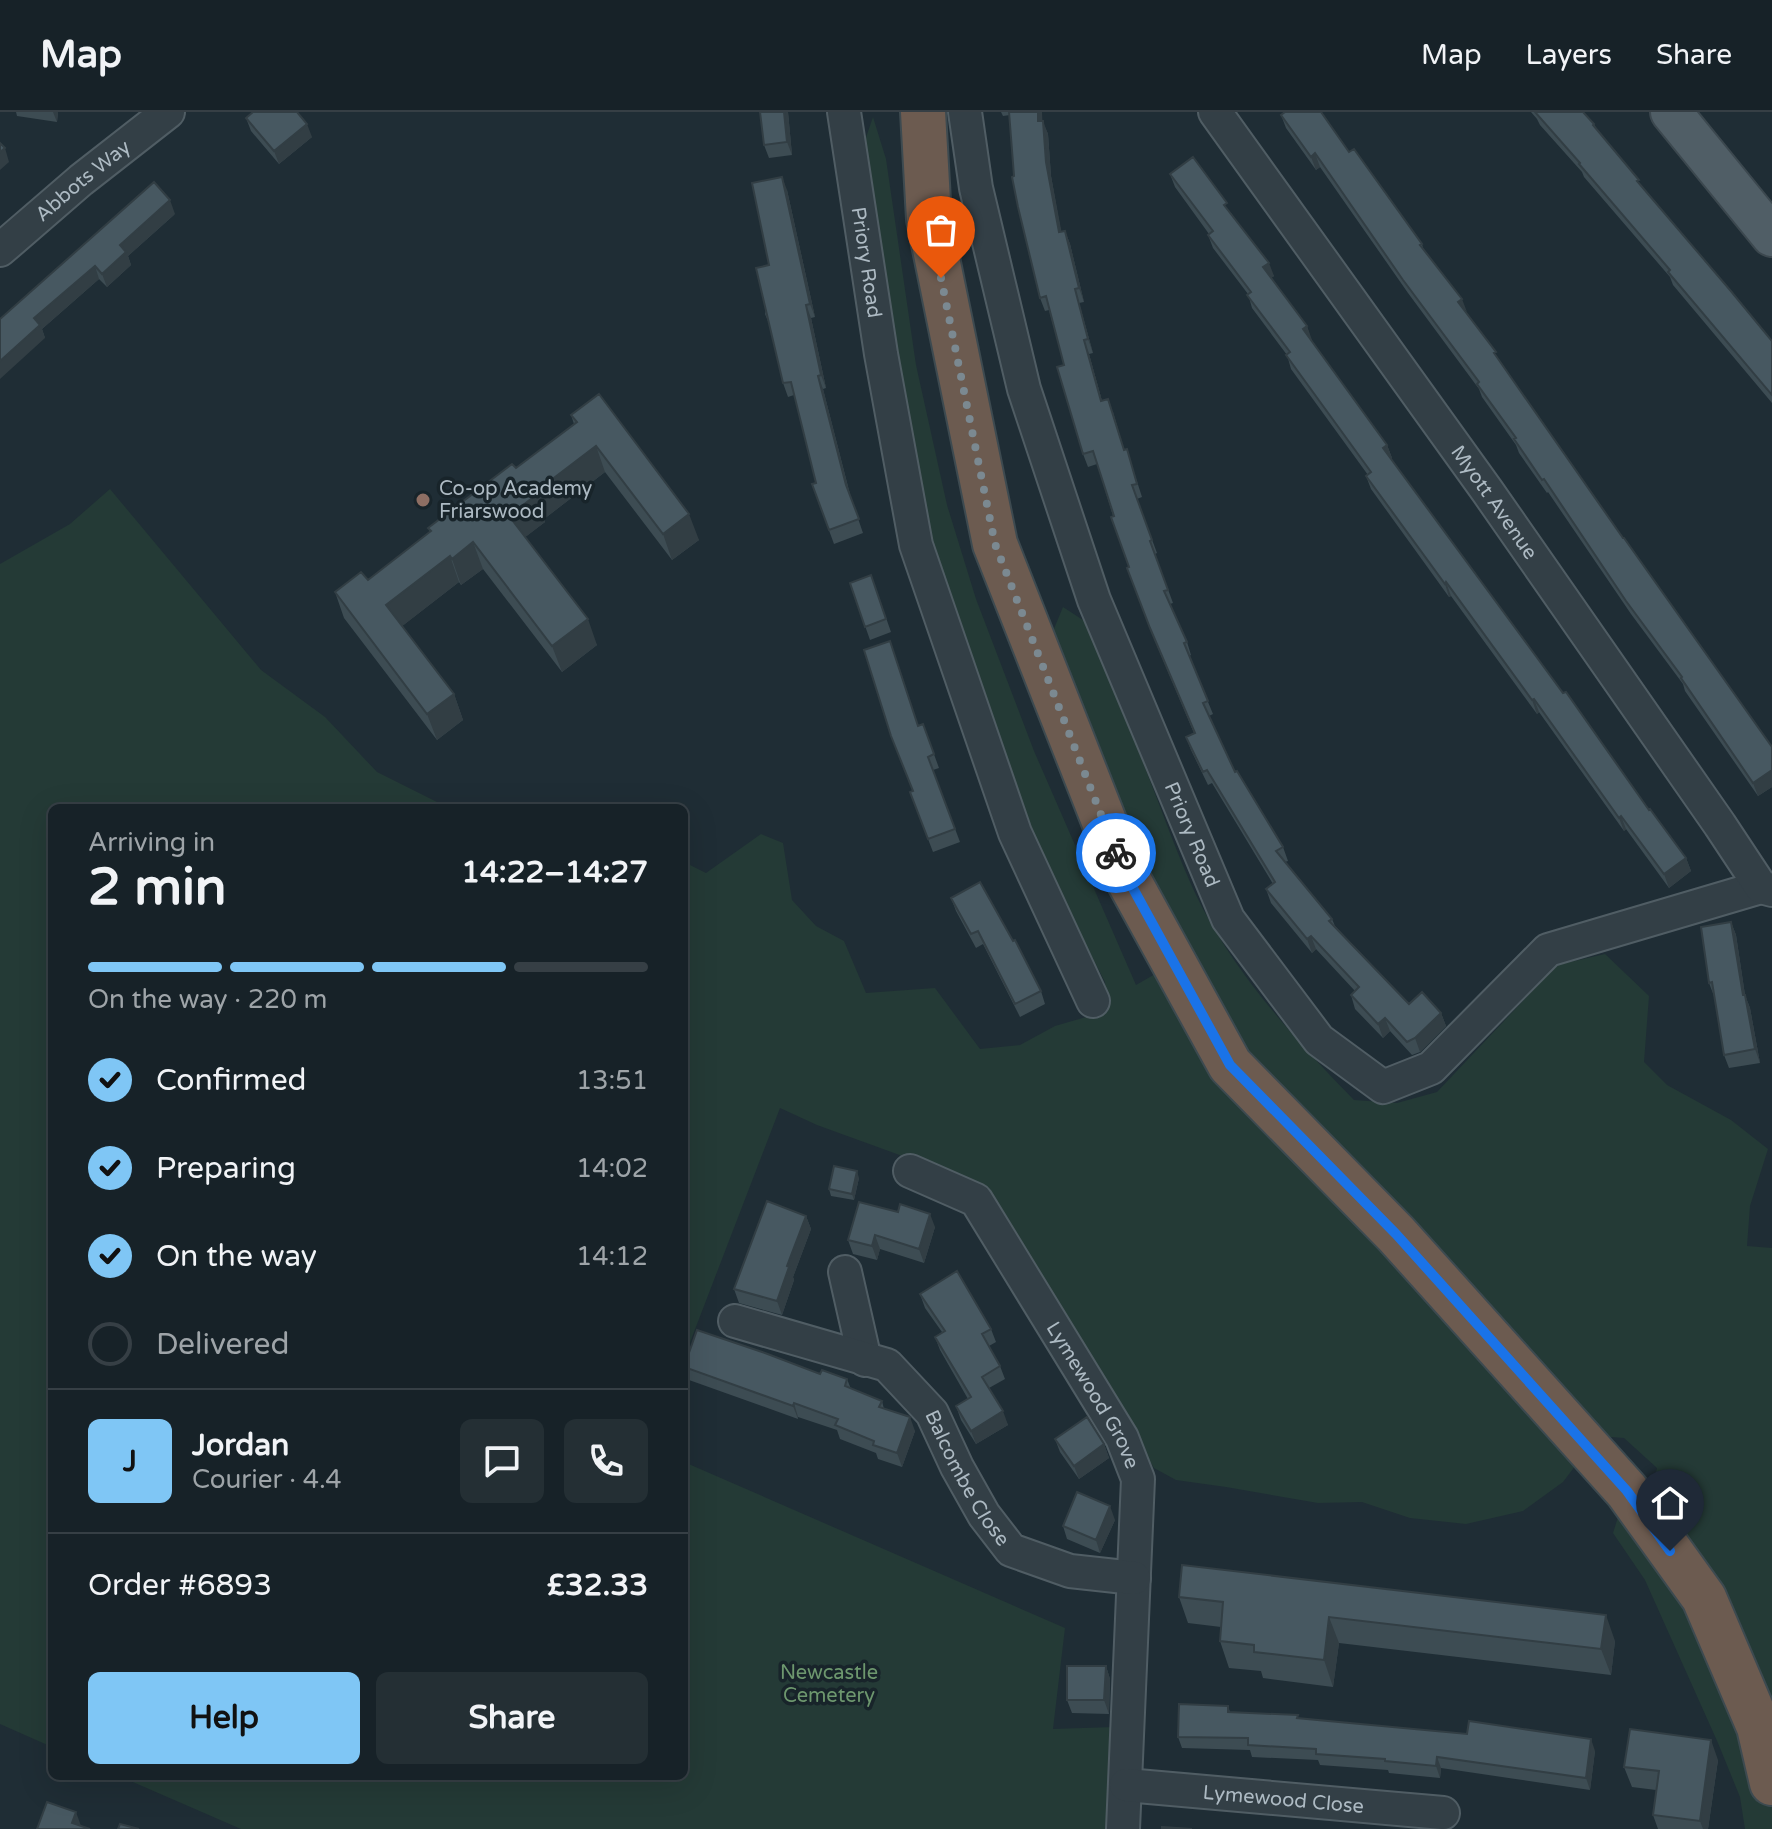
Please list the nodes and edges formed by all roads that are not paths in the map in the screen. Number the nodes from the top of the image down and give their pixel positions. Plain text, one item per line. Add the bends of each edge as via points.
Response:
1 (844, 112) edge
2 (923, 112) edge
3 (965, 112) edge
4 (1215, 112) edge
5 (1671, 112) edge
6 (166, 113) edge
7 (1772, 236) edge
8 (0, 250) edge
9 (1766, 888) edge
10 (1093, 1001) dead end
11 (910, 1171) dead end
12 (845, 1272) dead end
13 (735, 1321) dead end
14 (865, 1360) junction
15 (1134, 1578) junction
16 (1772, 1783) edge
17 (1126, 1785) junction
18 (1443, 1813) dead end
19 (1123, 1829) edge

1 - 10 street, Priory Road via 916,545 1015,833
2 - 16 highway via 929,219 995,544 1124,872 1230,1065 1396,1234 1627,1491 1704,1598 1759,1727
3 - 9 street, Priory Road via 976,188 1024,389 1094,600 1228,919 1319,1040 1383,1087 1431,1068 1548,950
4 - 9 street, Myott Avenue
5 - 7 main road
6 - 8 street, Abbots Way
11 - 15 street, Lymewood Grove via 976,1200 1122,1438 1138,1479
12 - 14 street
13 - 14 street, Balcombe Close
14 - 15 street, Balcombe Close via 887,1365 932,1413 984,1515 1011,1550 1070,1571
15 - 17 street, Lymewood Grove
17 - 18 street, Lymewood Close
17 - 19 street, Lymewood Grove

